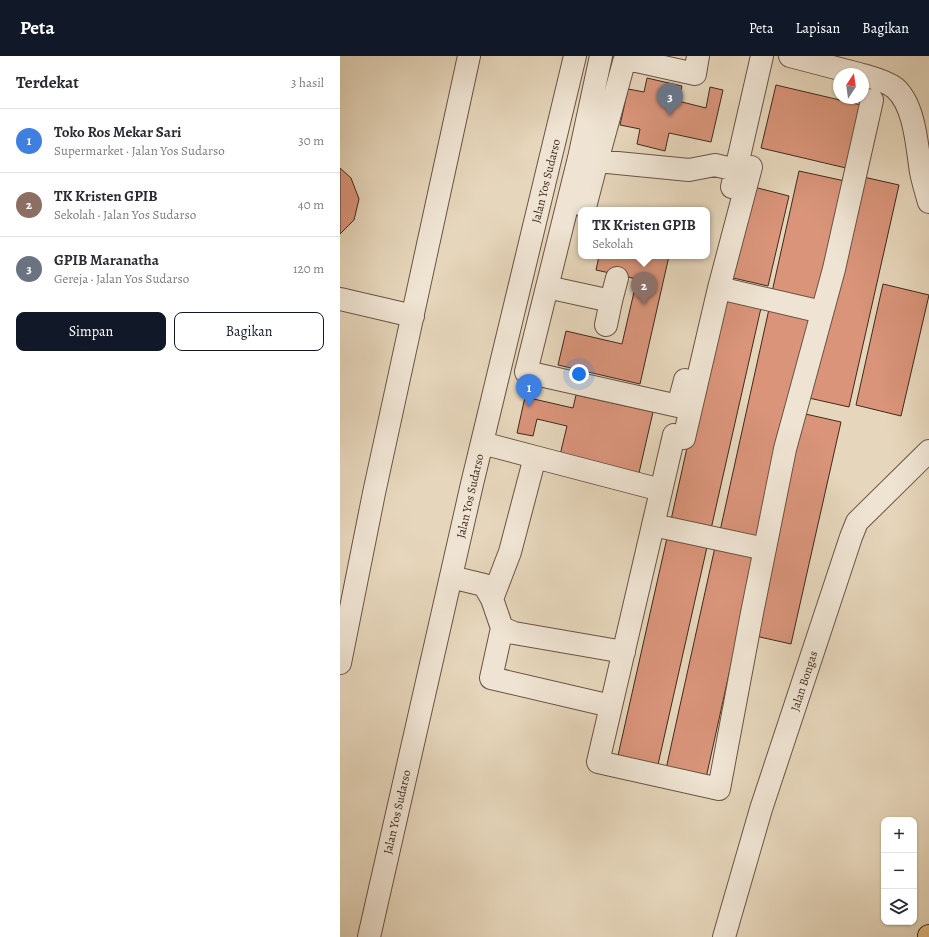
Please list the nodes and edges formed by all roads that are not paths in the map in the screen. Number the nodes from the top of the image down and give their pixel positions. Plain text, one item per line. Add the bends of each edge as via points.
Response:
1 (469, 56) edge
2 (575, 56) edge
3 (601, 56) edge
4 (698, 56) edge
5 (762, 56) edge
6 (790, 56) edge
7 (837, 68) edge
8 (869, 77) edge
9 (872, 100) dead end
10 (588, 160) junction
11 (744, 168) junction
12 (929, 202) edge
13 (584, 207) dead end
14 (617, 278) dead end
15 (547, 287) junction
16 (719, 288) junction
17 (340, 299) edge
18 (612, 301) junction
19 (822, 312) junction
20 (413, 316) junction
21 (606, 325) dead end
22 (482, 443) junction
23 (929, 450) edge
24 (535, 457) junction
25 (661, 490) junction
26 (653, 525) junction
27 (765, 549) junction
28 (451, 577) junction
29 (492, 599) junction
30 (502, 628) junction
31 (624, 652) junction
32 (340, 661) edge
33 (611, 706) junction
34 (369, 937) edge
35 (724, 937) edge

1 - 20 street
2 - 22 street, Jalan Yos Sudarso
3 - 10 street
4 - 10 street via 695,74 632,60 624,62
5 - 11 street
6 - 7 street
8 - 12 street via 894,88 904,100 917,134 921,173
9 - 19 street
10 - 11 street via 688,170 715,165
10 - 13 street
10 - 15 street
11 - 15 street via 678,406 526,372
11 - 16 street
14 - 18 street
15 - 18 street
16 - 19 street
16 - 25 street via 684,438 674,435
17 - 20 street
18 - 21 street
19 - 27 street via 786,449
20 - 32 street
22 - 24 street
22 - 28 street, Jalan Yos Sudarso
23 - 35 street, Jalan Bongas via 857,522 761,808
24 - 25 street
24 - 29 street via 510,552
25 - 26 street
26 - 27 street
26 - 31 street
27 - 33 street via 719,790 598,762
28 - 29 street via 484,586
28 - 34 street, Jalan Yos Sudarso
29 - 30 street
30 - 31 street via 514,634
30 - 33 street via 490,678
31 - 33 street

